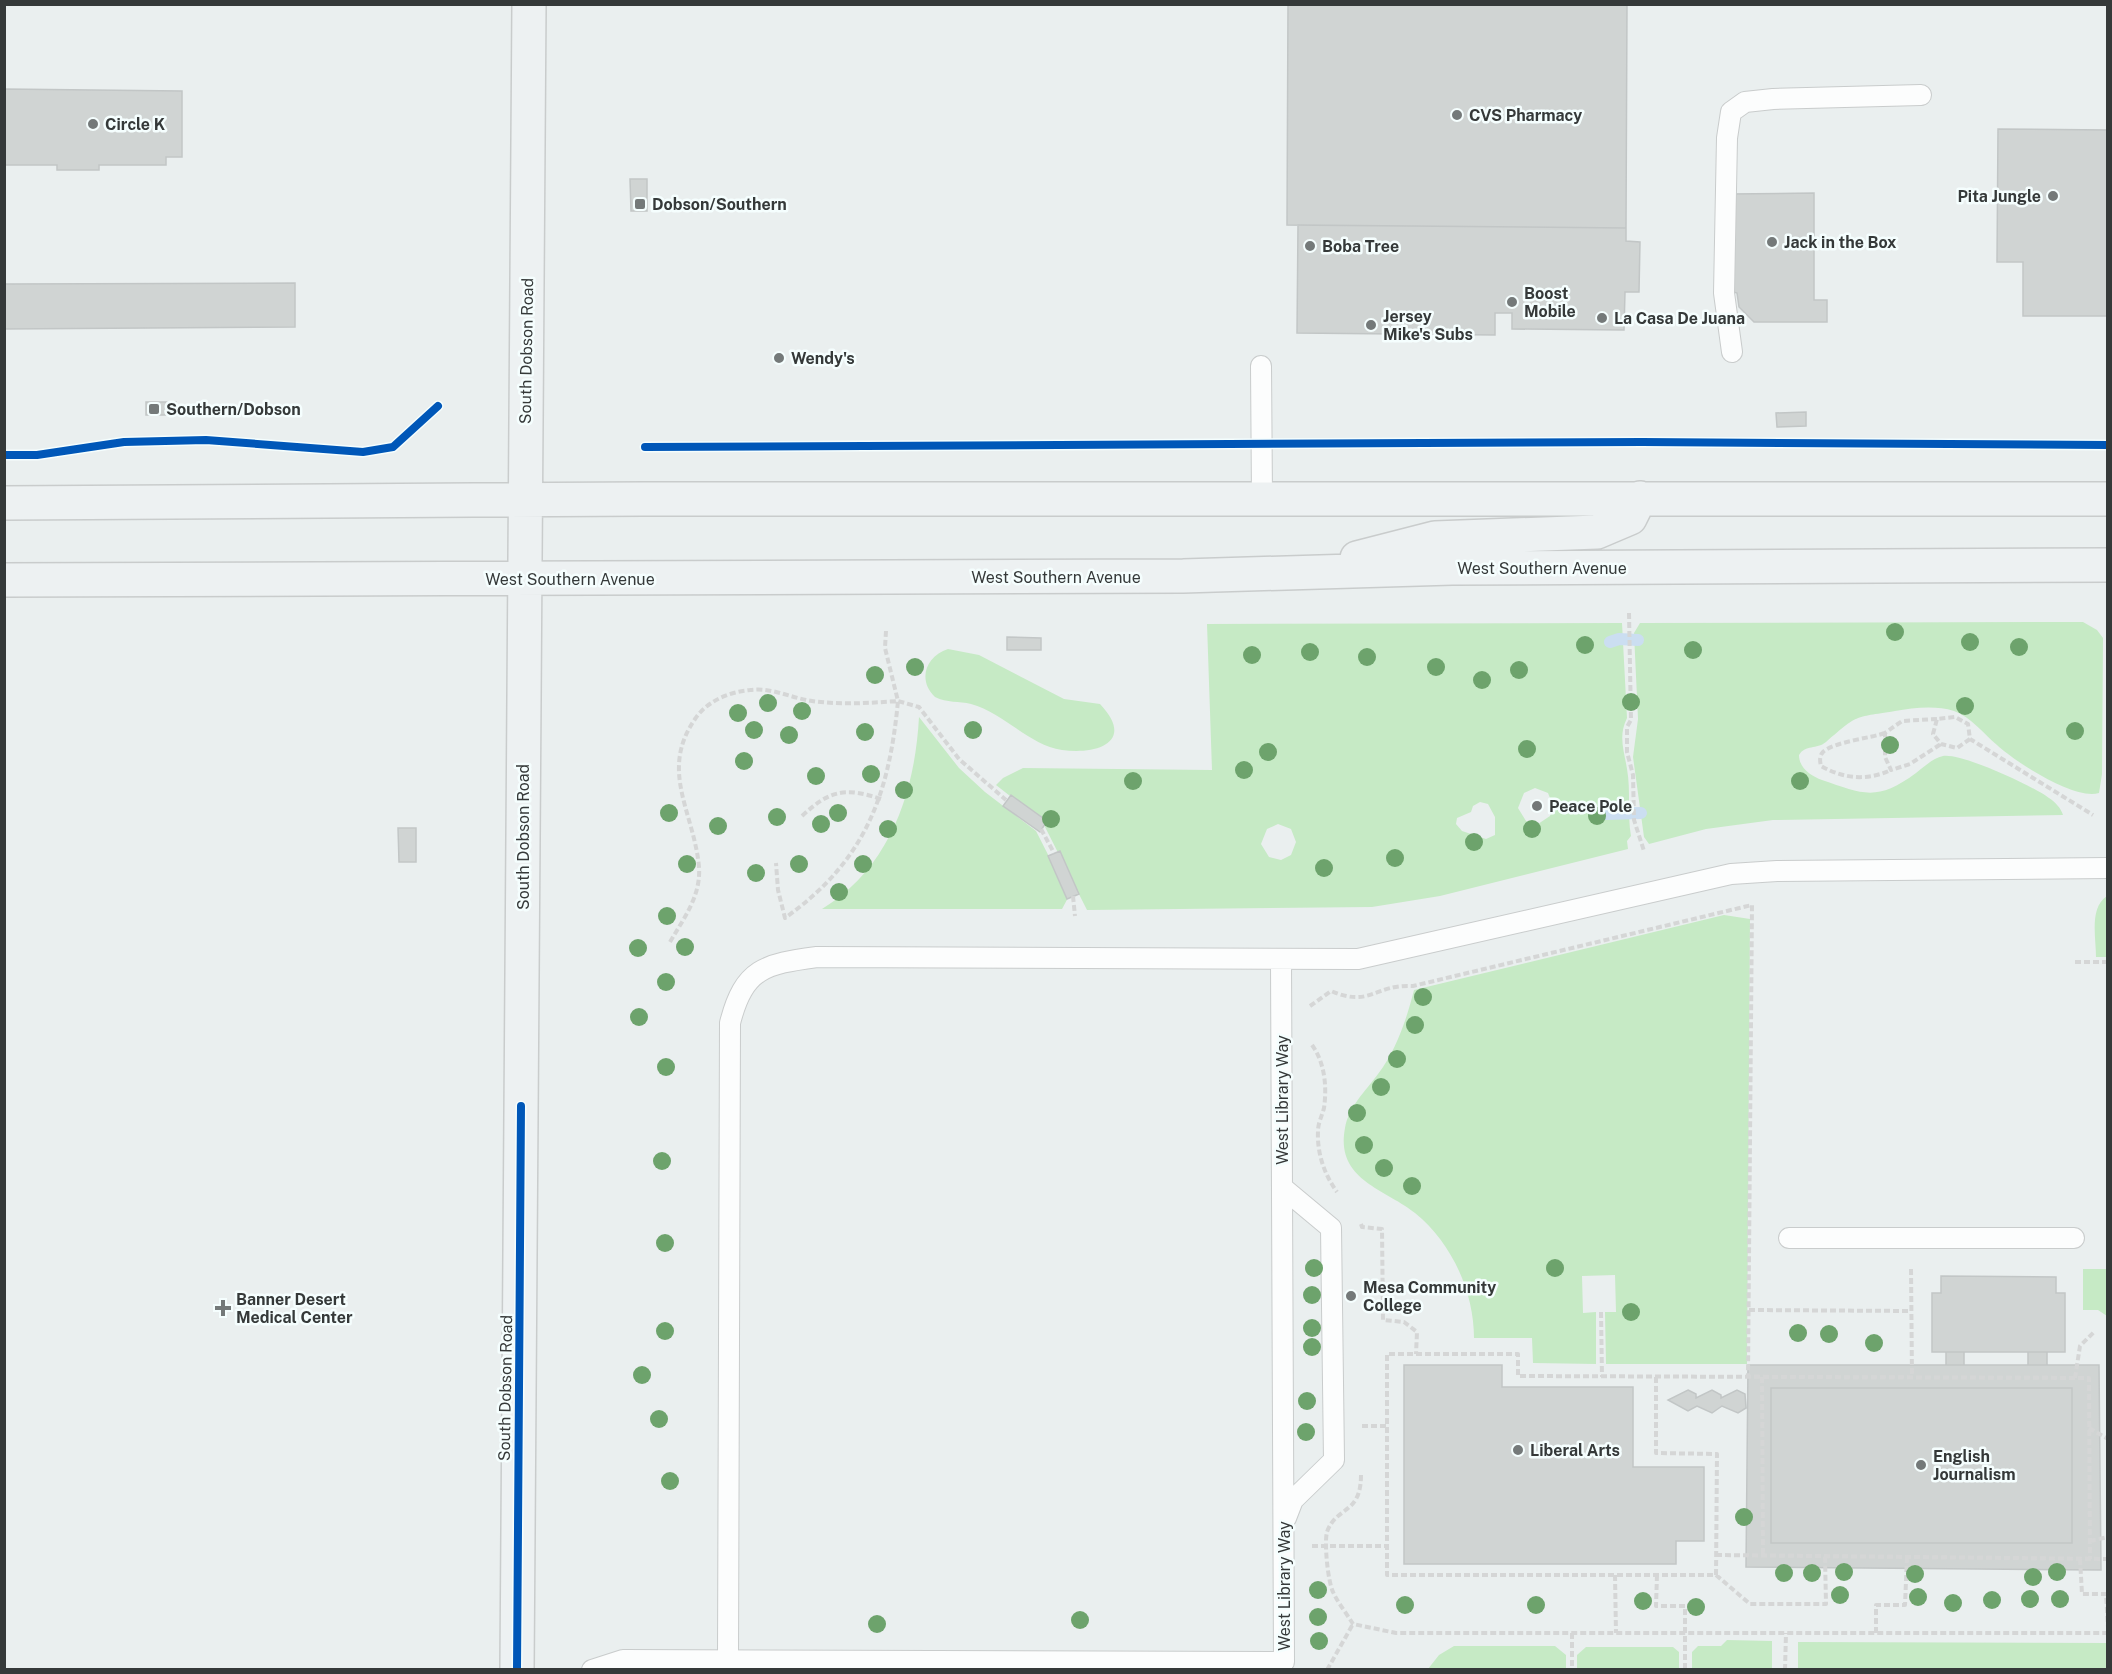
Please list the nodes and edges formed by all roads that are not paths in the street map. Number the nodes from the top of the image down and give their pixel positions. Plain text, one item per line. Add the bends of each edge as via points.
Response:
1 (530, 4) edge
2 (1921, 95) dead end
3 (1732, 352) dead end
4 (1261, 366) dead end
5 (1262, 498) junction
6 (1640, 498) junction
7 (2108, 499) edge
8 (524, 501) junction
9 (4, 503) edge
10 (2108, 565) edge
11 (1304, 572) junction
12 (525, 579) junction
13 (4, 580) edge
14 (2108, 868) edge
15 (1281, 960) junction
16 (1283, 1188) junction
17 (1789, 1238) dead end
18 (2074, 1238) dead end
19 (1284, 1523) junction
20 (728, 1661) junction
21 (516, 1670) edge
22 (592, 1670) edge

1 - 8 main road, South Dobson Road
2 - 3 lane via 1773,99 1745,102 1731,112 1724,292
4 - 5 lane
5 - 6 main road
5 - 8 main road
6 - 7 main road
6 - 11 main road via 1630,518 1597,532 1435,537
8 - 9 main road
8 - 12 main road, South Dobson Road
10 - 11 main road, West Southern Avenue
11 - 12 main road, West Southern Avenue
12 - 13 main road, West Southern Avenue
12 - 21 main road, South Dobson Road
14 - 15 lane via 1731,874 1358,959
15 - 16 lane, West Library Way
15 - 20 lane via 817,957 783,961 752,975 736,997 730,1023
16 - 19 lane, West Library Way
16 - 19 lane via 1331,1228 1334,1460 1293,1500
17 - 18 lane
19 - 20 lane, West Library Way via 1284,1662
20 - 22 lane, West Library Way via 623,1660

